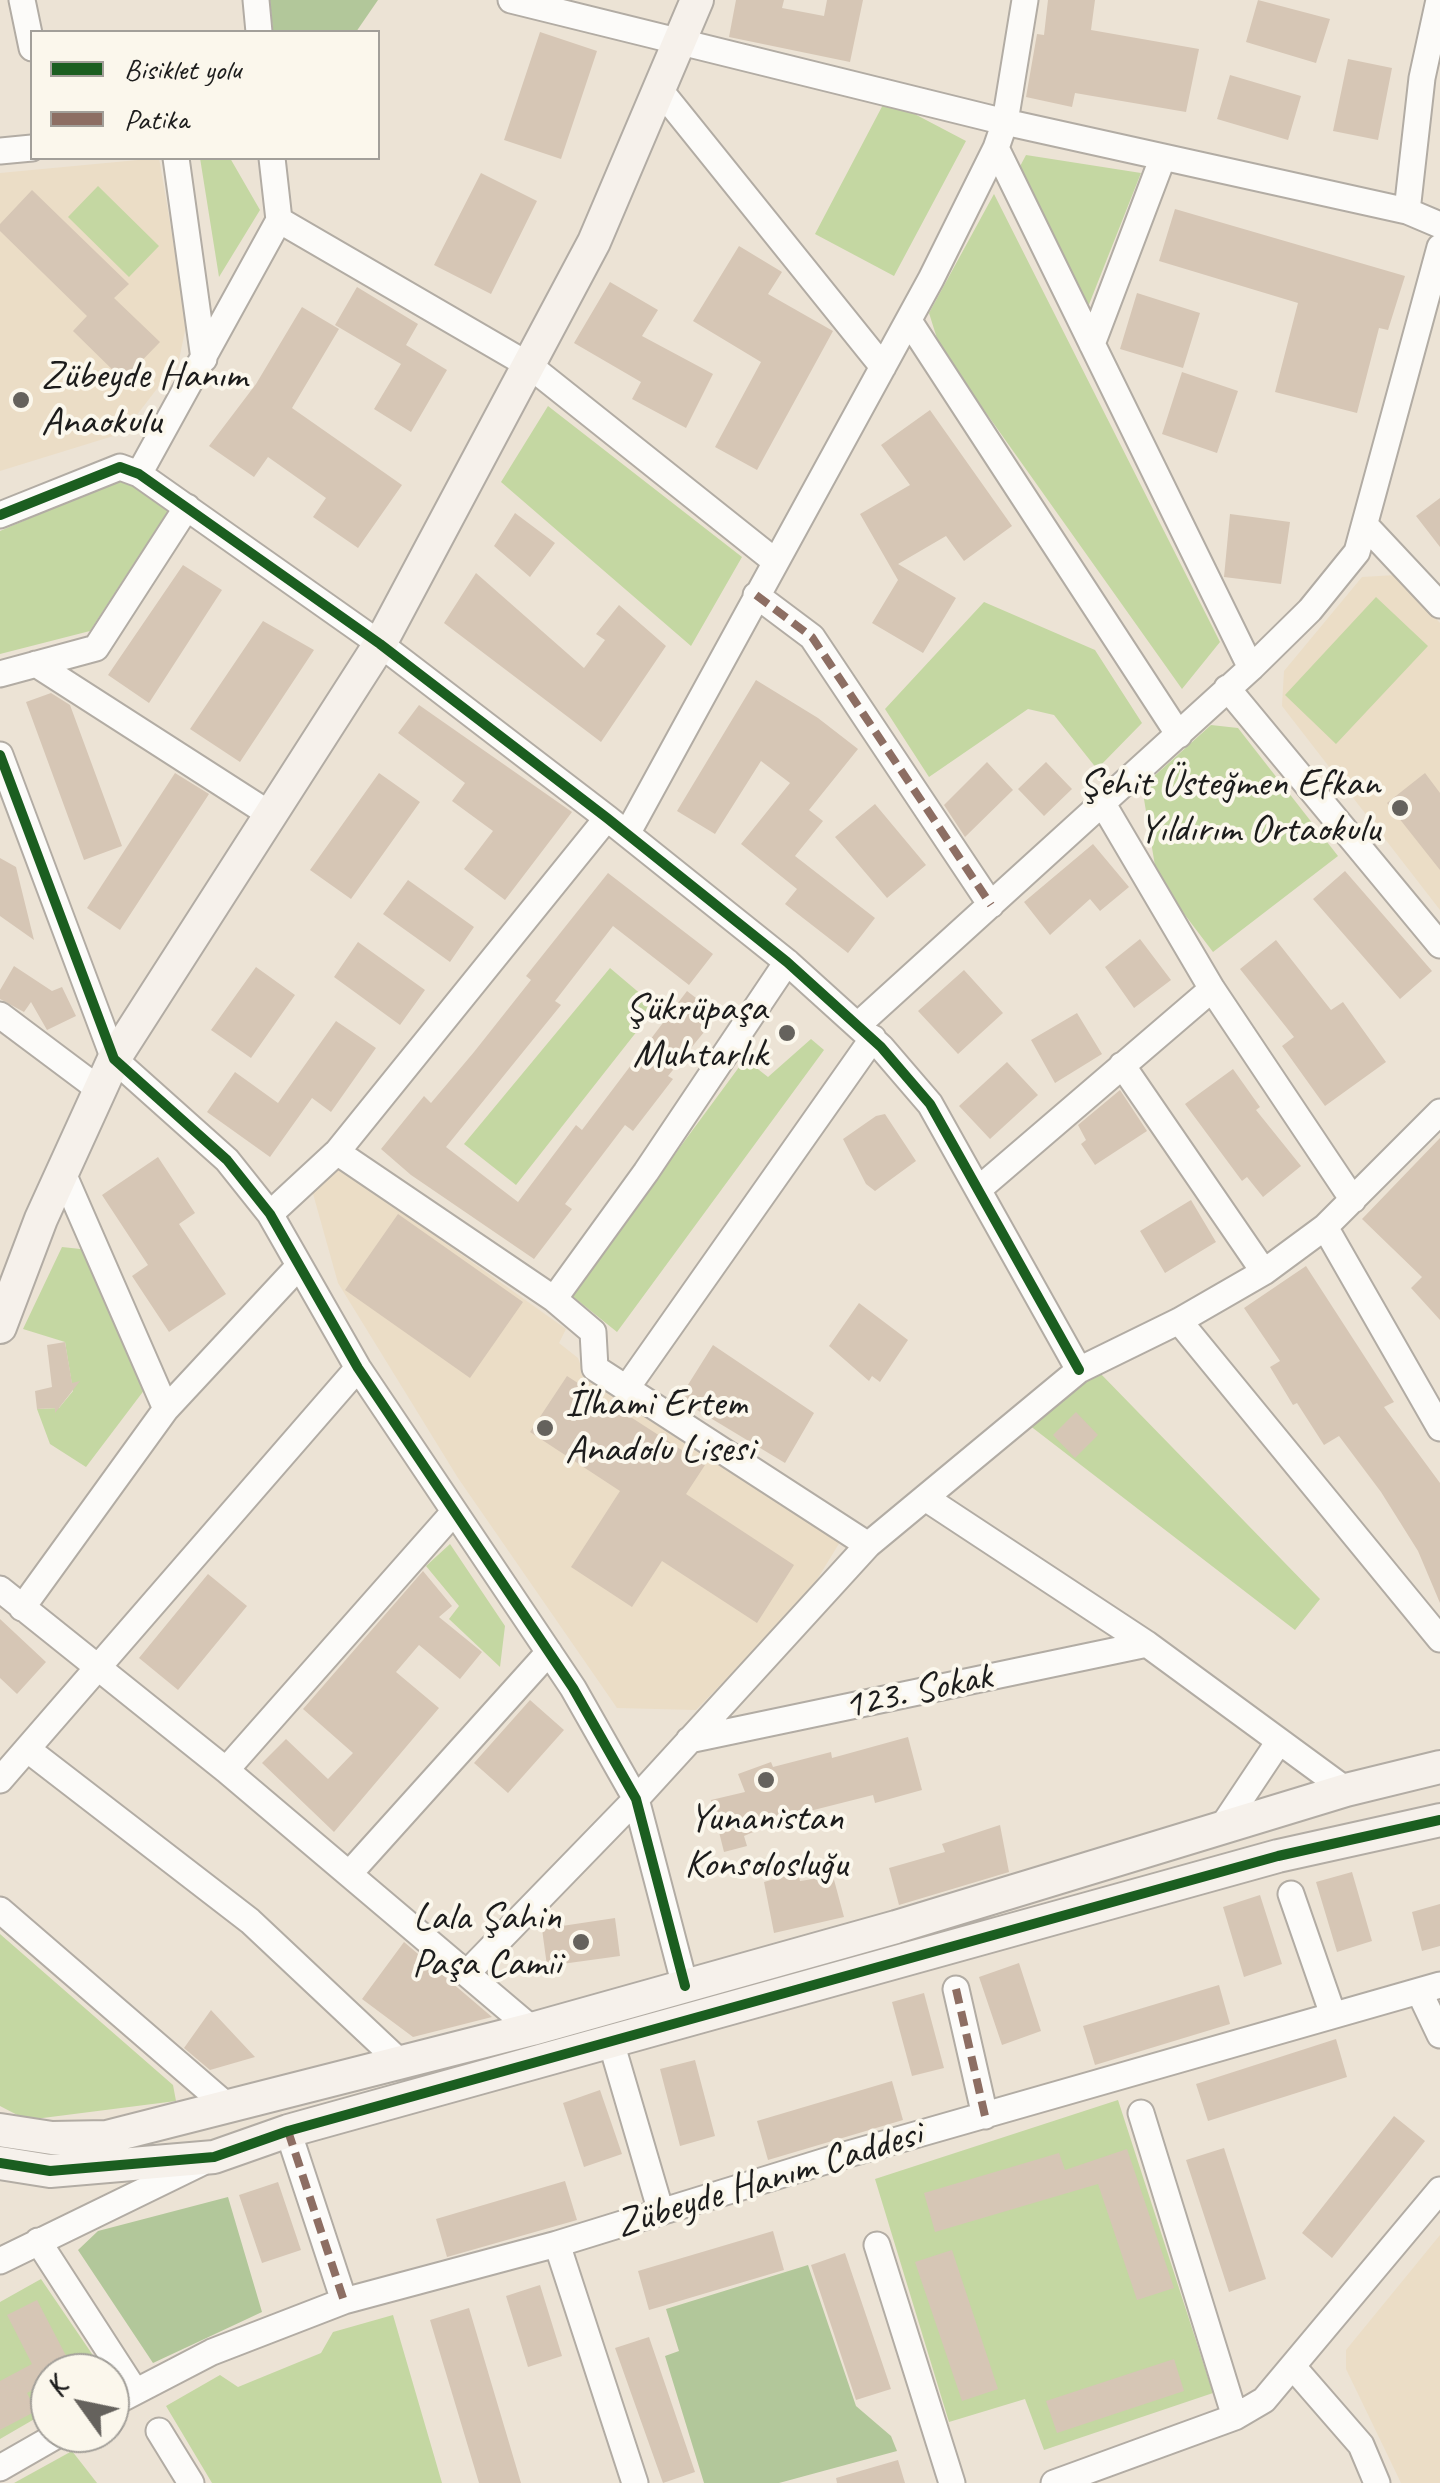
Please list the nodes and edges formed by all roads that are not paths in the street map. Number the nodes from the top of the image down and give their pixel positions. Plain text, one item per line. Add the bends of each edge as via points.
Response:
1 (22, 0) edge
2 (256, 0) edge
3 (511, 0) edge
4 (697, 0) edge
5 (1024, 0) edge
6 (1439, 0) edge
7 (260, 30) edge
8 (30, 38) edge
9 (678, 38) junction
10 (1431, 79) edge
11 (660, 90) junction
12 (1005, 122) junction
13 (30, 148) edge
14 (996, 148) junction
15 (0, 152) edge
16 (1163, 157) junction
17 (176, 160) edge
18 (272, 160) edge
19 (1406, 211) junction
20 (279, 220) junction
21 (1440, 225) edge
22 (1440, 247) edge
23 (909, 321) junction
24 (1092, 344) junction
25 (204, 359) junction
26 (530, 366) junction
27 (883, 367) junction
28 (138, 474) junction
29 (187, 507) junction
30 (0, 515) edge
31 (1366, 524) junction
32 (776, 562) junction
33 (756, 595) junction
34 (1440, 605) edge
35 (380, 644) junction
36 (36, 664) junction
37 (1251, 668) junction
38 (0, 674) edge
39 (1228, 688) junction
40 (1178, 735) junction
41 (0, 755) edge
42 (1104, 804) junction
43 (271, 815) junction
44 (617, 826) junction
45 (991, 905) junction
46 (1440, 945) edge
47 (788, 962) junction
48 (1212, 988) junction
49 (0, 1015) edge
50 (866, 1032) junction
51 (114, 1058) junction
52 (1122, 1065) junction
53 (100, 1090) junction
54 (1440, 1112) edge
55 (337, 1152) junction
56 (62, 1172) junction
57 (980, 1188) junction
58 (1353, 1200) junction
59 (270, 1214) junction
60 (1325, 1227) junction
61 (299, 1266) junction
62 (1264, 1272) junction
63 (554, 1299) junction
64 (1179, 1322) junction
65 (0, 1327) edge
66 (358, 1368) junction
67 (1079, 1370) junction
68 (626, 1389) junction
69 (166, 1409) junction
70 (1440, 1428) edge
71 (926, 1499) junction
72 (454, 1512) junction
73 (868, 1544) junction
74 (0, 1589) edge
75 (22, 1608) junction
76 (1440, 1639) edge
77 (1146, 1644) junction
78 (549, 1652) junction
79 (95, 1669) junction
80 (689, 1740) junction
81 (1278, 1742) junction
82 (27, 1749) junction
83 (1440, 1767) edge
84 (226, 1770) junction
85 (0, 1780) edge
86 (1346, 1790) junction
87 (636, 1799) junction
88 (1440, 1820) edge
89 (1222, 1828) junction
90 (348, 1874) junction
91 (1292, 1894) dead end
92 (0, 1910) edge
93 (468, 1972) junction
94 (685, 1986) junction
95 (1430, 1988) edge
96 (956, 1989) dead end
97 (1332, 2012) junction
98 (532, 2029) junction
99 (1440, 2035) edge
100 (611, 2042) junction
101 (400, 2061) junction
102 (226, 2105) junction
103 (1142, 2113) dead end
104 (985, 2116) junction
105 (0, 2130) edge
106 (288, 2130) junction
107 (214, 2157) junction
108 (0, 2163) edge
109 (1440, 2190) edge
110 (661, 2212) junction
111 (38, 2241) junction
112 (557, 2244) junction
113 (877, 2244) dead end
114 (0, 2261) edge
115 (344, 2301) junction
116 (1294, 2368) junction
117 (135, 2391) junction
118 (130, 2394) edge
119 (1235, 2417) junction
120 (159, 2431) dead end
121 (30, 2451) edge
122 (0, 2468) edge
123 (191, 2483) edge
124 (635, 2483) edge
125 (952, 2483) edge
126 (1054, 2483) edge
127 (1377, 2483) edge

1 - 8 street
2 - 7 street
3 - 9 street
4 - 9 main road
5 - 12 street
6 - 10 street
9 - 11 main road
9 - 12 street
10 - 19 street
11 - 26 main road via 594,242
11 - 27 street
12 - 14 street
12 - 16 street
13 - 15 street
14 - 23 street
14 - 24 street
16 - 19 street
16 - 24 street
17 - 25 street
18 - 20 street
19 - 21 street
20 - 25 street
20 - 26 street
22 - 31 street
23 - 27 street
23 - 40 street
24 - 37 street
25 - 28 street
26 - 32 street
26 - 35 main road
27 - 32 street
28 - 29 street
28 - 30 street via 120,467
29 - 35 street
29 - 36 street via 96,648
31 - 34 street
31 - 37 street via 1357,552
32 - 33 street
33 - 44 street
33 - 45 street via 812,636
35 - 43 main road
35 - 44 street
36 - 38 street
36 - 43 street
37 - 39 street
39 - 40 street
39 - 46 street
40 - 42 street
41 - 51 street
42 - 45 street
42 - 48 street
43 - 51 main road
44 - 47 street
44 - 55 street
45 - 50 street
47 - 50 street
47 - 63 street
48 - 52 street
48 - 58 street
49 - 53 street
50 - 57 street via 930,1104
50 - 68 street
51 - 53 main road
51 - 59 street via 227,1160
52 - 57 street
52 - 62 street
53 - 56 main road
54 - 58 street
55 - 59 street
55 - 63 street
56 - 65 main road
56 - 69 street
57 - 67 street
58 - 60 street
59 - 61 street
60 - 62 street
60 - 70 street
61 - 66 street
61 - 69 street
62 - 64 street
63 - 68 street via 593,1332 596,1368
64 - 67 street
64 - 76 street
66 - 72 street
66 - 79 street
67 - 71 street
68 - 73 street
69 - 75 street
71 - 73 street
71 - 77 street
72 - 78 street
72 - 84 street
73 - 80 street
74 - 75 street
75 - 79 street
77 - 80 street, 123. Sokak
77 - 81 street
78 - 87 street
78 - 90 street
79 - 82 street
79 - 84 street
80 - 87 street
81 - 86 street
81 - 89 street
82 - 85 street
82 - 101 street via 250,1921
83 - 86 main road
84 - 90 street
86 - 89 main road
87 - 93 street
87 - 94 street
88 - 100 main road via 1278,1856
89 - 94 main road
90 - 93 street
91 - 97 street
92 - 102 street
93 - 98 street
94 - 98 main road
95 - 97 street, Zübeyde Hanım Caddesi
95 - 99 street
96 - 104 street
97 - 104 street, Zübeyde Hanım Caddesi
98 - 101 main road
100 - 106 main road
100 - 110 street
101 - 102 main road
102 - 105 main road via 107,2137
103 - 119 street
104 - 110 street, Zübeyde Hanım Caddesi
106 - 107 main road
106 - 115 street
107 - 108 main road via 50,2172
107 - 111 street
109 - 116 street
110 - 112 street, Zübeyde Hanım Caddesi
111 - 114 street
111 - 117 street
112 - 115 street, Zübeyde Hanım Caddesi
112 - 124 street
113 - 125 street
115 - 117 street, Zübeyde Hanım Caddesi via 276,2324
116 - 119 street via 1264,2400
116 - 127 street via 1361,2446
117 - 118 street, Zübeyde Hanım Caddesi
119 - 126 street
120 - 123 street
121 - 122 street

